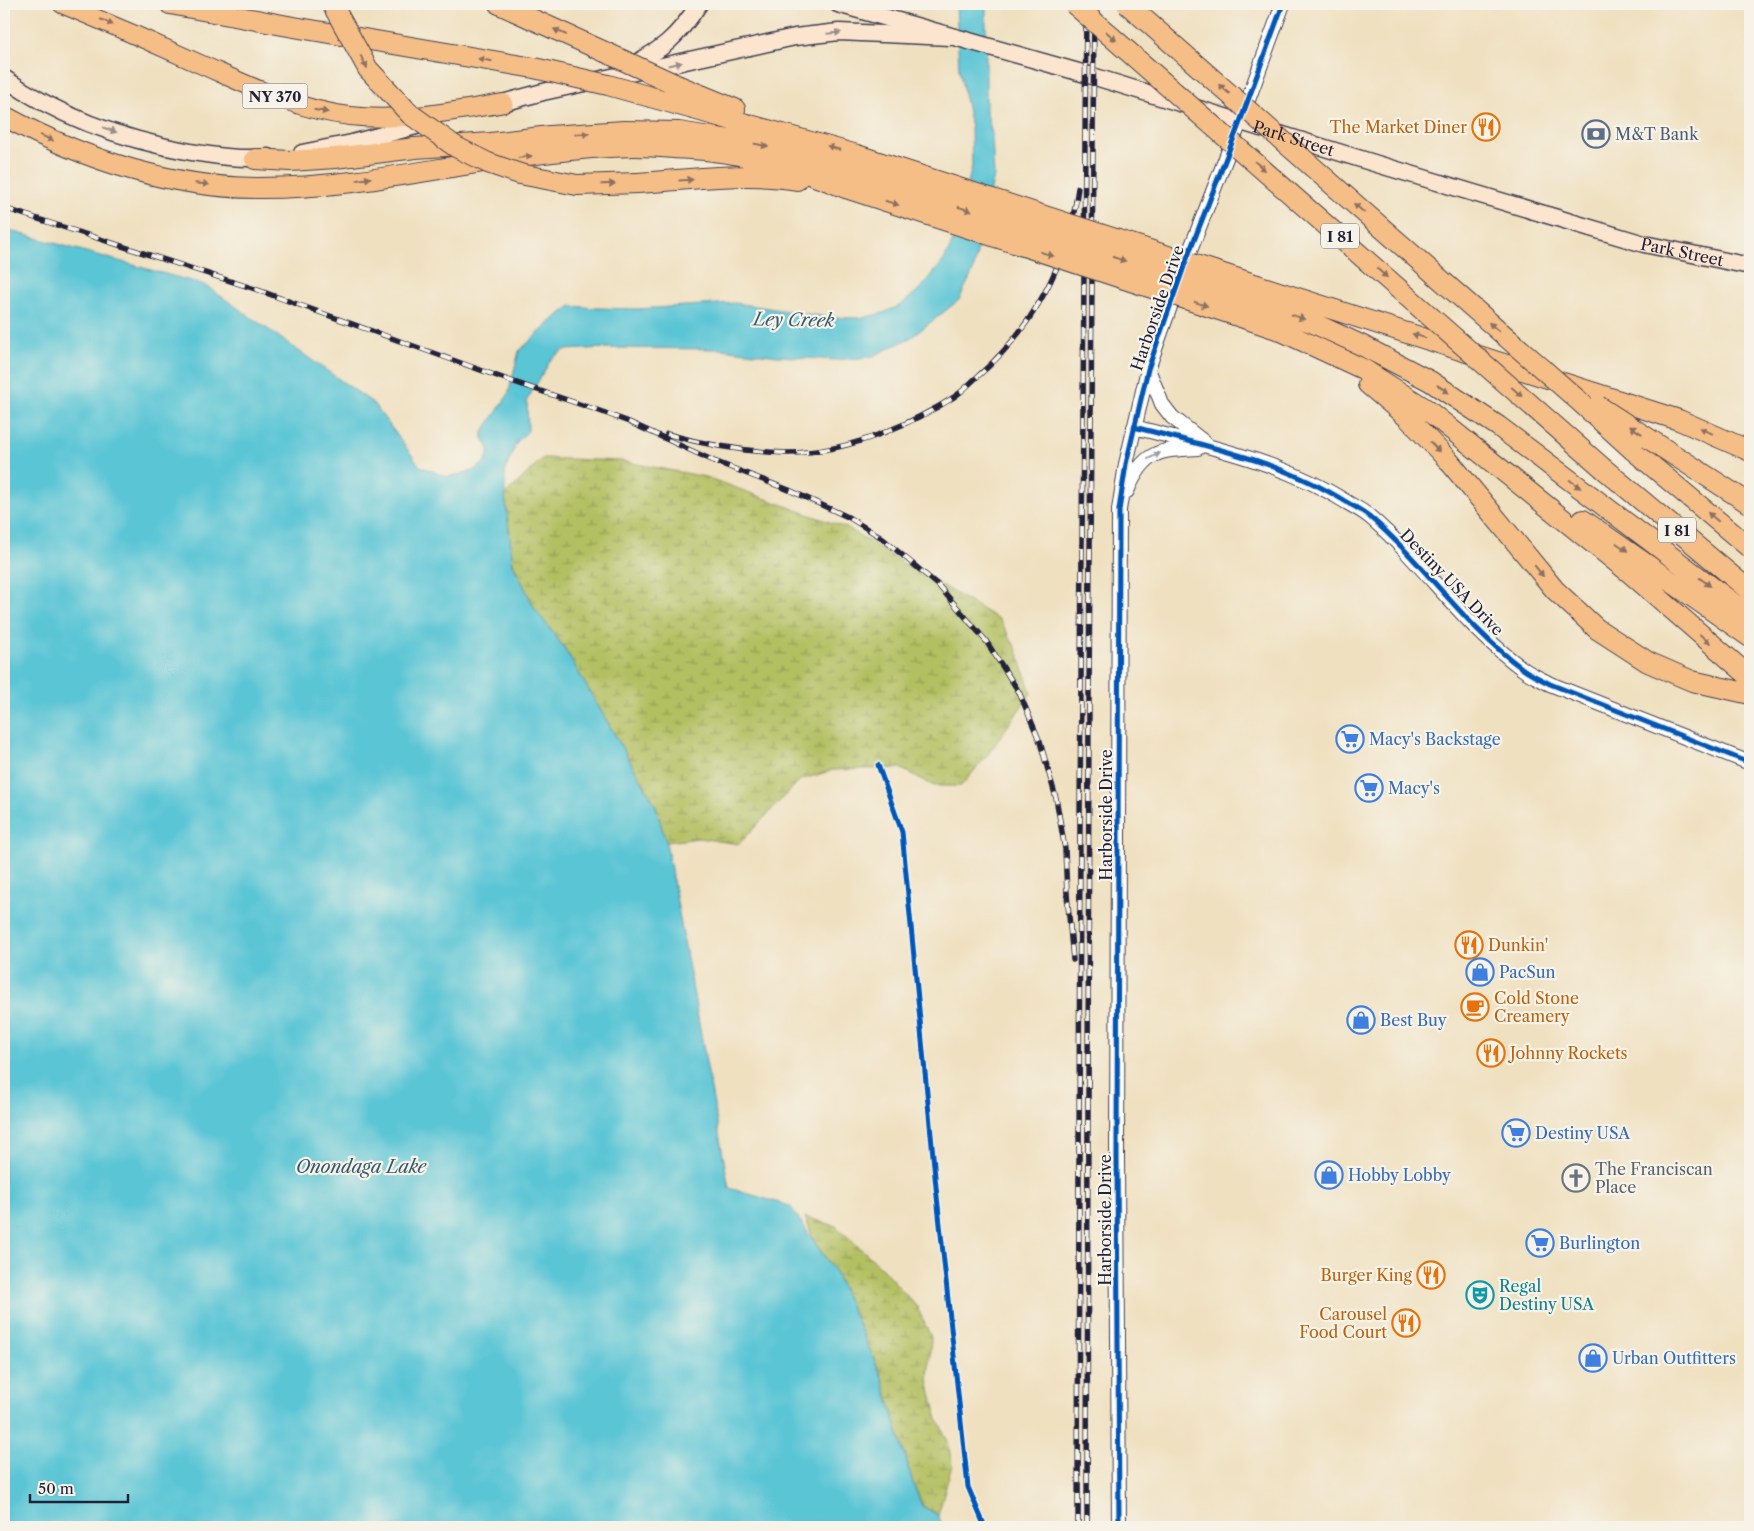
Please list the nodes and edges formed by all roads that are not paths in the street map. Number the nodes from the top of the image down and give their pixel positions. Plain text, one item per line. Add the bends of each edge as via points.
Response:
1 (62, 4) edge
2 (170, 4) edge
3 (332, 4) edge
4 (499, 4) edge
5 (700, 4) edge
6 (838, 4) edge
7 (1074, 4) edge
8 (1128, 4) edge
9 (1283, 4) edge
10 (950, 37) junction
11 (4, 78) edge
12 (610, 78) junction
13 (679, 95) junction
14 (504, 103) junction
15 (4, 116) edge
16 (1240, 122) junction
17 (255, 158) junction
18 (852, 172) junction
19 (1750, 266) edge
20 (1252, 302) junction
21 (1318, 347) junction
22 (1148, 369) junction
23 (1544, 370) junction
24 (1134, 427) junction
25 (1212, 447) junction
26 (1480, 451) junction
27 (1750, 451) edge
28 (1750, 504) edge
29 (1119, 510) junction
30 (1750, 548) edge
31 (1750, 591) edge
32 (1750, 616) edge
33 (1750, 637) edge
34 (1750, 677) edge
35 (1750, 694) edge
36 (1750, 763) edge
37 (1119, 1527) edge

1 -> 14 main road, NY 370 via 258,90 314,110 370,118 415,116
13 -> 2 highway, bridge
3 -> 18 highway, bridge via 368,69 410,114 456,147 520,174 577,184 638,184
13 -> 4 highway, bridge via 605,52
5 - 12 main road, NY 370 via 669,42
6 - 10 main road, Park Street / NY 370
7 -> 31 highway, I 81, bridge via 1604,469
23 -> 8 highway, I 81, bridge
9 - 16 street, Harborside Drive
12 -> 10 main road, NY 370 via 802,36 838,32
10 - 16 main road, Park Street / NY 370 via 1089,75
11 -> 17 main road via 75,118 154,145 208,155
12 - 14 main road, NY 370
18 -> 13 highway via 810,141
14 - 17 main road via 352,143
15 -> 18 highway via 68,148 108,162 192,183 254,188 304,187 582,149 636,146 712,150 810,174
16 - 19 main road, Park Street / NY 370 via 1644,244
16 - 22 street, Harborside Drive
17 -> 18 highway via 290,161 326,159 569,135 679,132 761,145
18 -> 20 highway, bridge
20 -> 18 highway, bridge
20 - 21 highway via 1277,329
27 -> 20 highway via 1680,420
20 -> 32 highway via 1311,322 1430,381 1498,426
21 - 26 highway via 1363,369 1426,408
21 -> 35 highway via 1407,417 1448,460 1555,590 1597,629 1648,662 1692,681
22 - 24 street, Harborside Drive
22 - 25 street via 1162,404 1172,417
28 -> 23 highway, bridge
30 -> 23 highway, I 81, bridge
24 - 25 street, Destiny USA Drive
24 - 29 street, Harborside Drive
29 -> 25 street via 1134,473 1148,457 1167,450
25 - 36 street, Destiny USA Drive via 1297,475 1369,516 1410,554 1460,612 1524,670 1550,684
26 -> 33 highway
26 -> 34 highway via 1630,573
29 - 37 street, Harborside Drive

